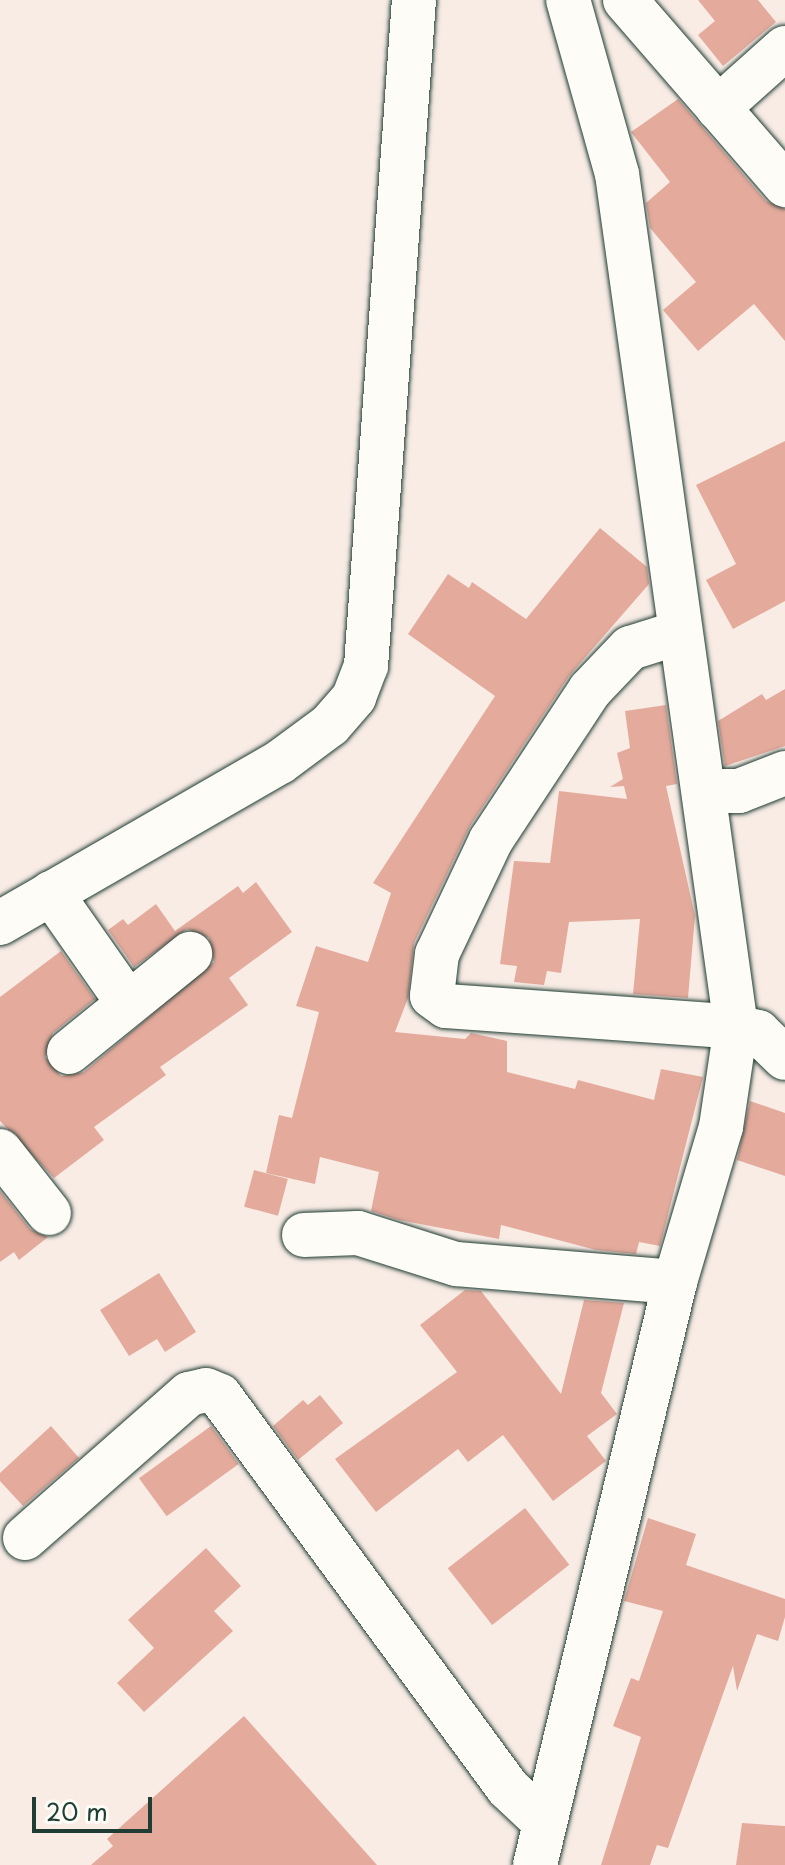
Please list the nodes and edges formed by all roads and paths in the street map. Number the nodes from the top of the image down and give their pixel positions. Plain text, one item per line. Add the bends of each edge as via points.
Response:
1 (414, 0) edge
2 (568, 0) edge
3 (625, 0) edge
4 (785, 48) edge
5 (718, 108) junction
6 (785, 185) edge
7 (678, 633) junction
8 (785, 773) edge
9 (705, 791) junction
10 (51, 893) junction
11 (0, 923) edge
12 (190, 954) dead end
13 (128, 1003) junction
14 (736, 1027) junction
15 (69, 1052) dead end
16 (785, 1058) edge
17 (0, 1151) edge
18 (49, 1213) dead end
19 (304, 1235) dead end
20 (675, 1282) junction
21 (25, 1538) dead end
22 (542, 1820) junction
23 (535, 1865) edge

1 - 10 street via 366,666 354,697 330,725 280,762
2 - 7 street via 617,174
3 - 5 street
4 - 5 street
5 - 6 street
7 - 9 street
7 - 14 street via 630,648 590,690 491,840 437,954 432,996 446,1006
8 - 9 street via 739,791
9 - 14 street
10 - 11 street
10 - 13 street
12 - 13 street
13 - 15 street
14 - 16 street via 758,1032
14 - 20 street via 721,1127
17 - 18 street
19 - 20 street via 358,1233 456,1264
20 - 22 street
21 - 22 street via 189,1394 206,1390 220,1396 508,1788
22 - 23 street

